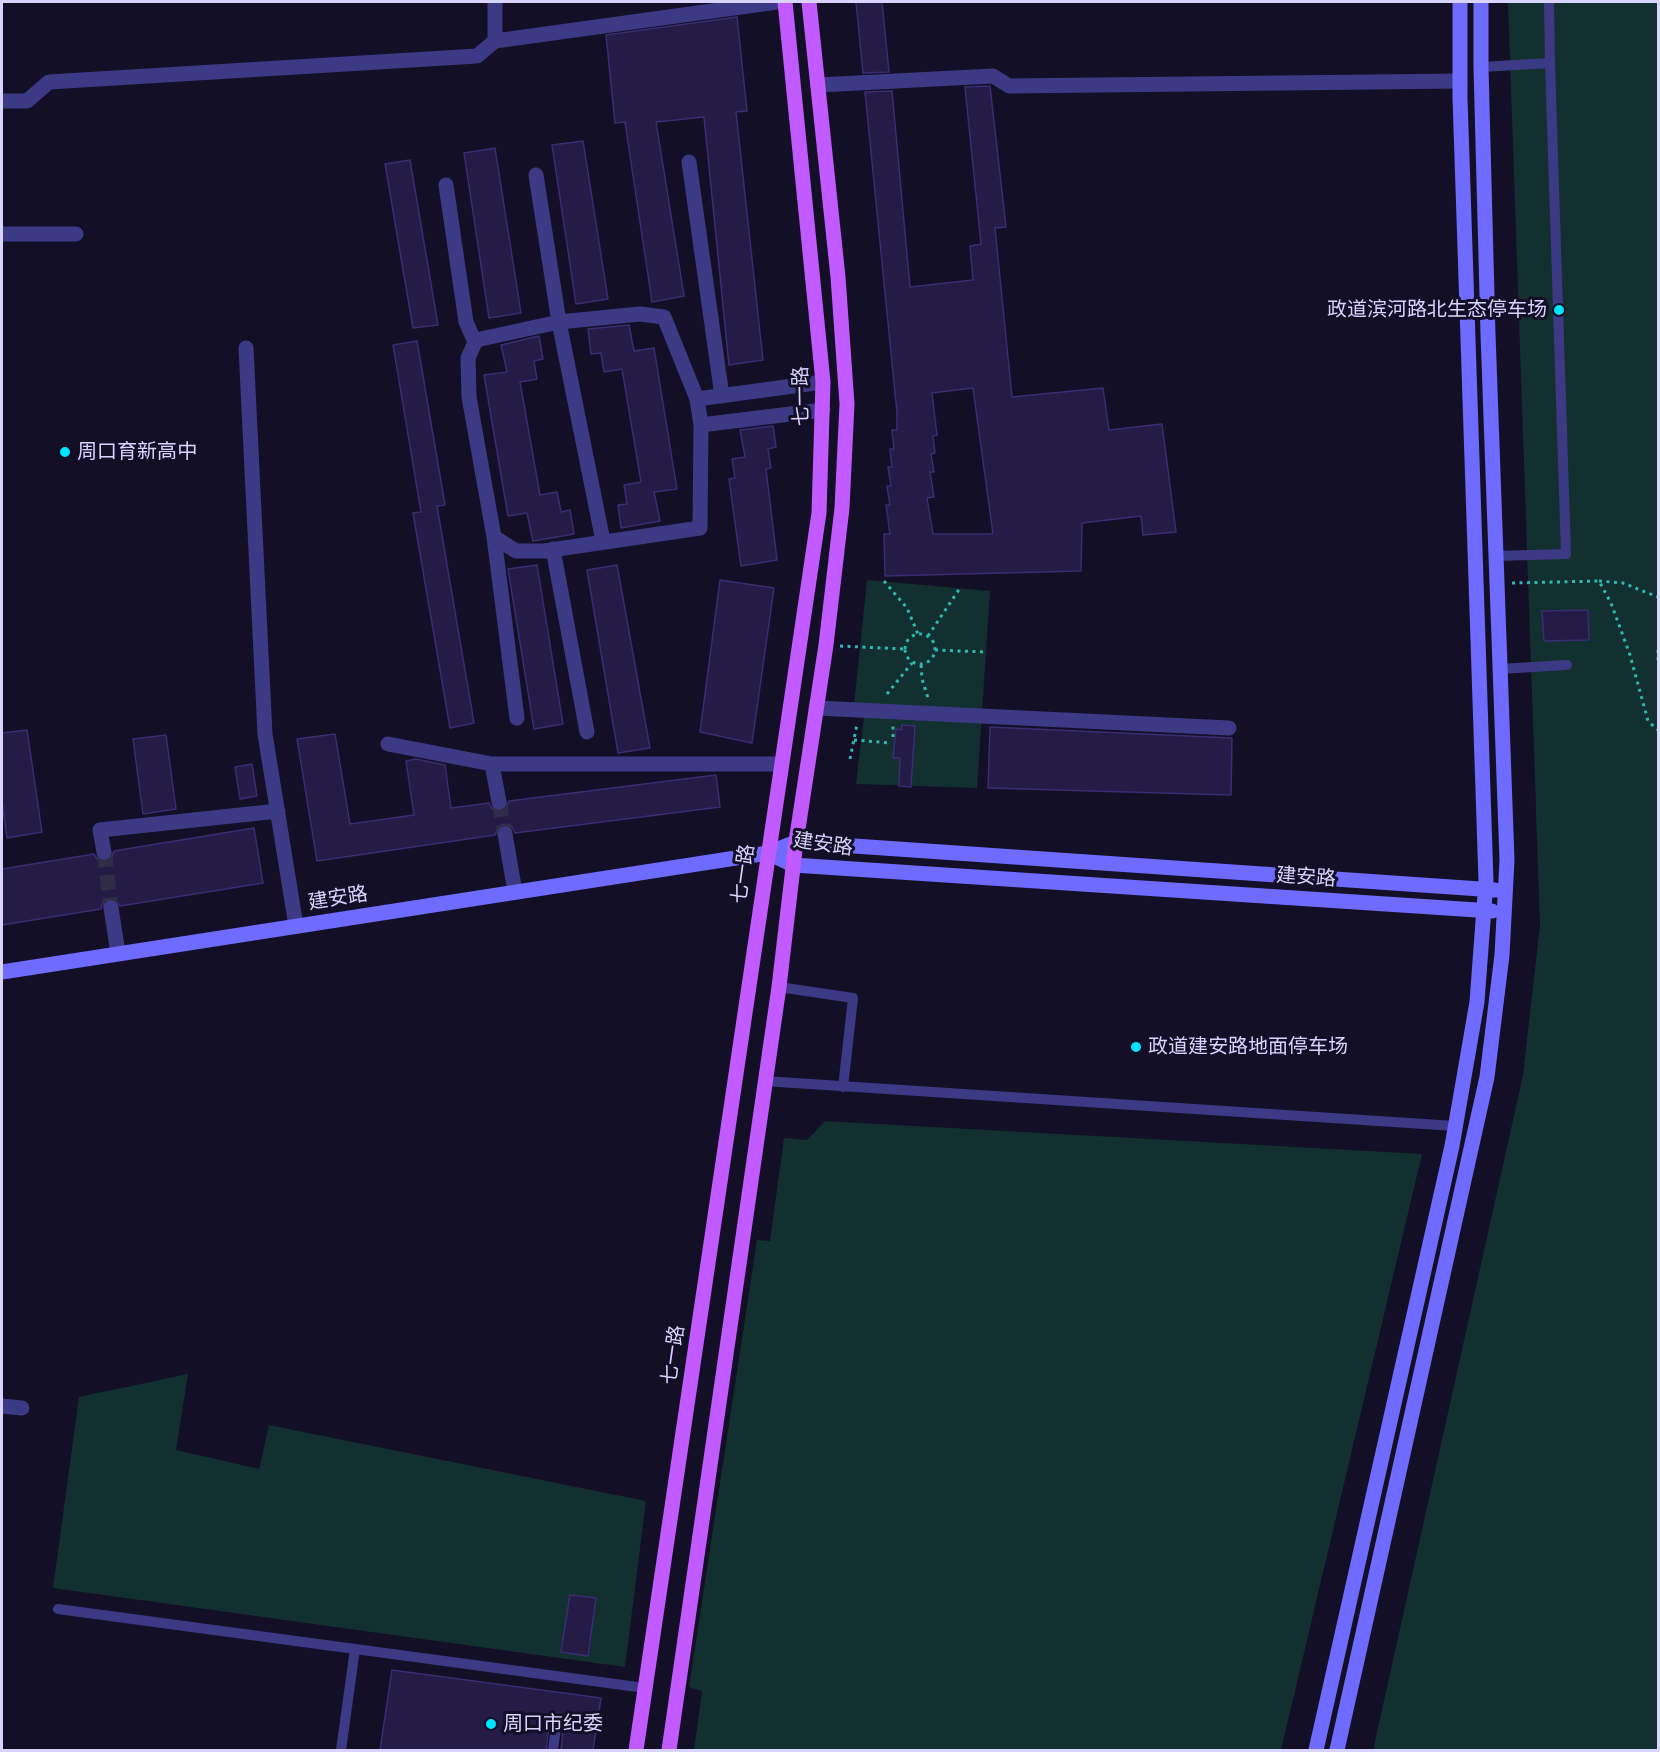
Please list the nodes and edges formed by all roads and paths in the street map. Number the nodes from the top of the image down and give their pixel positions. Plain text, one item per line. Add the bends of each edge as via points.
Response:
1 (495, 2) edge
2 (777, 2) edge
3 (785, 2) edge
4 (809, 2) edge
5 (1460, 2) edge
6 (1481, 2) edge
7 (1549, 2) edge
8 (495, 41) junction
9 (1550, 63) junction
10 (1480, 67) junction
11 (1460, 81) junction
12 (818, 85) junction
13 (2, 101) edge
14 (689, 162) dead end
15 (536, 175) dead end
16 (446, 185) dead end
17 (2, 234) edge
18 (76, 234) dead end
19 (559, 322) junction
20 (475, 342) junction
21 (246, 348) dead end
22 (823, 382) junction
23 (722, 396) junction
24 (697, 399) junction
25 (824, 410) junction
26 (701, 425) junction
27 (494, 537) junction
28 (603, 541) junction
29 (554, 549) junction
30 (1496, 556) junction
31 (884, 581) dead end
32 (1599, 581) junction
33 (1497, 583) junction
34 (960, 588) dead end
35 (1659, 597) edge
36 (918, 634) junction
37 (928, 636) junction
38 (826, 645) junction
39 (904, 649) junction
40 (935, 650) junction
41 (1659, 650) edge
42 (986, 652) dead end
43 (1659, 660) edge
44 (912, 663) junction
45 (921, 665) junction
46 (1567, 665) dead end
47 (1500, 669) junction
48 (816, 708) junction
49 (860, 711) junction
50 (938, 714) junction
51 (517, 718) dead end
52 (1229, 728) dead end
53 (1659, 730) edge
54 (587, 732) dead end
55 (854, 740) junction
56 (891, 743) dead end
57 (388, 744) dead end
58 (850, 759) dead end
59 (492, 764) junction
60 (779, 764) dead end
61 (499, 802) tunnel mouth
62 (278, 811) junction
63 (505, 834) tunnel mouth
64 (796, 842) junction
65 (104, 852) tunnel mouth
66 (768, 853) junction
67 (793, 865) junction
68 (1485, 890) junction
69 (1506, 891) junction
70 (515, 892) junction
71 (111, 908) tunnel mouth
72 (1484, 910) junction
73 (1504, 912) junction
74 (296, 926) junction
75 (118, 953) junction
76 (2, 972) edge
77 (779, 987) junction
78 (764, 1081) junction
79 (843, 1087) junction
80 (1455, 1126) junction
81 (2, 1406) edge
82 (22, 1408) dead end
83 (58, 1609) dead end
84 (355, 1649) junction
85 (645, 1688) junction
86 (557, 1720) dead end
87 (341, 1750) edge
88 (553, 1750) edge
89 (636, 1750) edge
90 (669, 1750) edge
91 (1316, 1750) edge
92 (1337, 1750) edge

1 - 8 street
2 - 8 street
3 - 22 main road, 七一路
4 - 12 main road
5 - 11 main road
6 - 10 main road
7 - 9 lane
8 - 13 street via 477,56 49,82 27,101
9 - 10 lane
9 - 30 lane via 1566,554
10 - 30 main road
11 - 12 street via 1009,86 993,76
11 - 68 main road
12 - 38 main road via 847,404 842,508
14 - 23 street
15 - 19 street
16 - 20 street via 466,322
17 - 18 street
19 - 20 street
19 - 24 street via 640,314 664,317
19 - 28 street
20 - 27 street via 468,358 469,397
21 - 62 street via 265,734
22 - 23 street
22 - 25 main road, 七一路
23 - 24 street
24 - 26 street
25 - 26 street
25 - 66 main road, 七一路 via 819,513
26 - 28 street via 700,528
27 - 29 street via 516,551
27 - 51 street
28 - 29 street
29 - 54 street
30 - 33 main road
31 - 36 path via 907,608
32 - 33 path
32 - 35 path via 1623,583
32 - 53 path via 1630,655 1648,721
33 - 47 main road
34 - 37 path
36 - 37 path
36 - 39 path via 906,641
37 - 40 path
38 - 39 path
38 - 48 main road
39 - 44 path
40 - 42 path
40 - 45 path via 934,657
41 - 43 path
44 - 45 path
44 - 49 path via 889,693
45 - 50 path via 926,692
46 - 47 lane
47 - 69 main road
48 - 49 street
48 - 64 main road
49 - 50 street
49 - 55 path
50 - 52 street
55 - 56 path
55 - 58 path
57 - 59 street
59 - 60 street
59 - 61 street
62 - 65 street via 100,830
62 - 74 street
63 - 70 street
64 - 66 main road
64 - 67 main road
64 - 68 main road
66 - 67 main road, 建安路
66 - 70 main road, 建安路
66 - 85 main road, 七一路
67 - 72 main road, 建安路
67 - 77 main road
68 - 69 main road
68 - 72 main road
69 - 73 main road
70 - 74 main road, 建安路
71 - 75 street
72 - 73 main road, 建安路
72 - 80 main road via 1477,1002
73 - 92 main road via 1487,1077
74 - 75 main road, 建安路
75 - 76 main road, 建安路
77 - 78 main road
77 - 79 lane via 853,998
78 - 79 lane
78 - 90 main road
79 - 80 lane
80 - 91 main road
81 - 82 street
83 - 84 lane
84 - 85 lane
84 - 87 lane
85 - 89 main road, 七一路
86 - 88 lane

